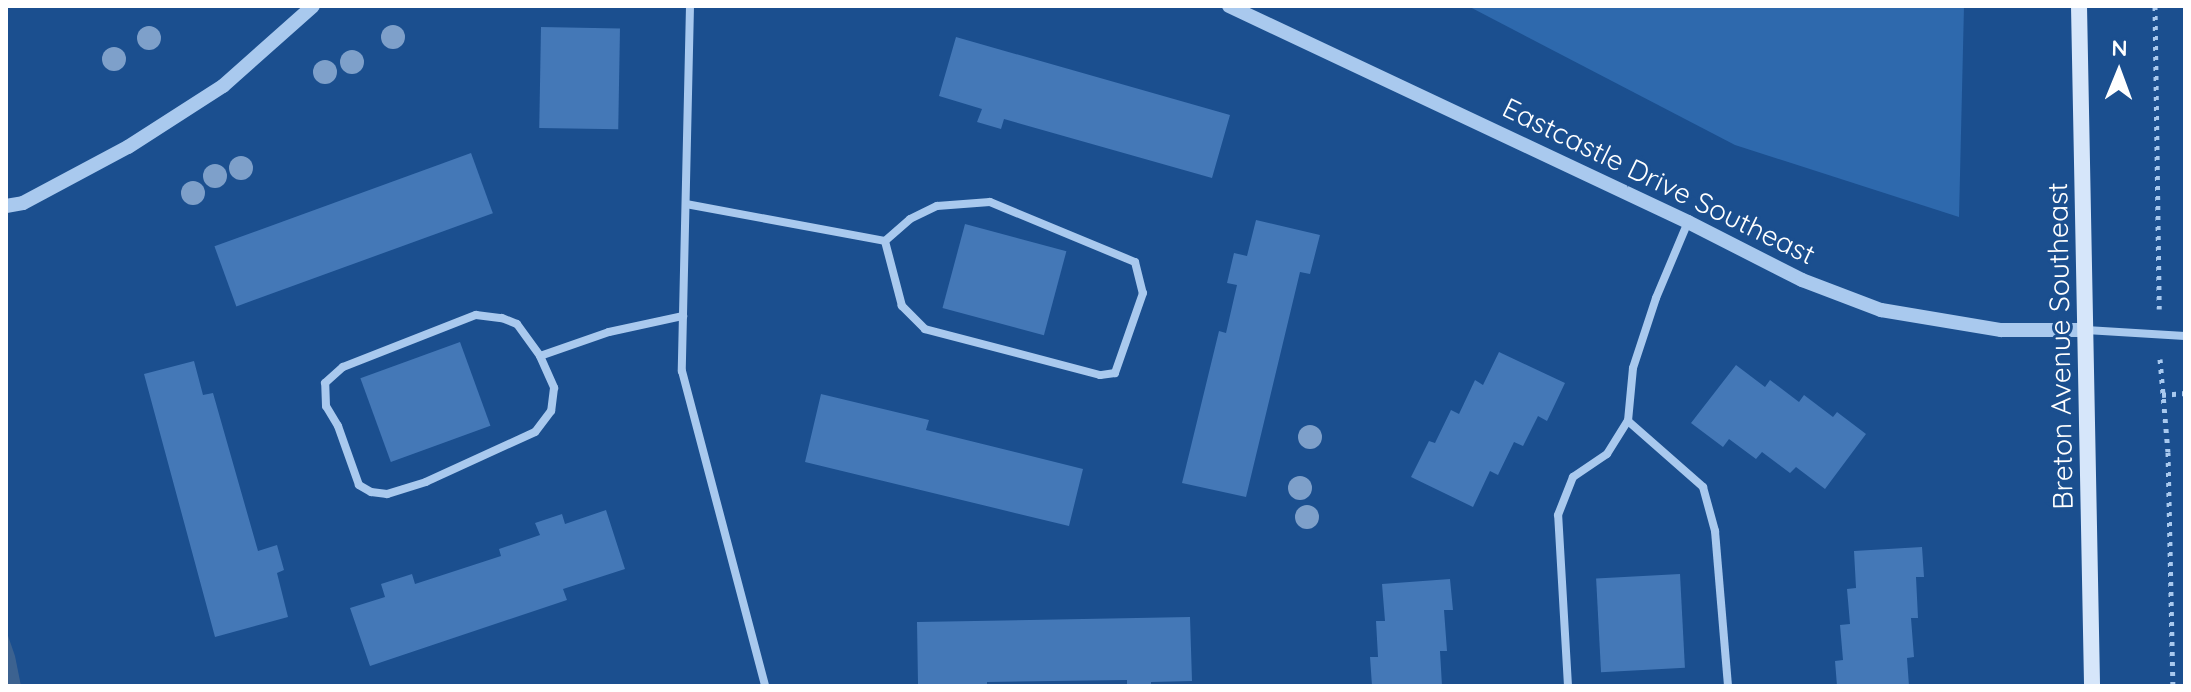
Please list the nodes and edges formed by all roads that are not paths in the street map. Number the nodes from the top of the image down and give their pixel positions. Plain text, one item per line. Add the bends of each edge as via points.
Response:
1 (313, 6) edge
2 (690, 6) edge
3 (1229, 6) edge
4 (2079, 6) edge
5 (686, 204) junction
6 (6, 206) edge
7 (1688, 222) junction
8 (885, 241) junction
9 (683, 316) junction
10 (2086, 330) junction
11 (2185, 336) edge
12 (540, 356) junction
13 (1628, 421) junction
14 (765, 686) edge
15 (1568, 686) edge
16 (1728, 686) edge
17 (2092, 686) edge

1 - 6 street via 223,86 128,147 23,203
2 - 5 street
3 - 7 street, Eastcastle Drive Southeast
4 - 10 main road, Breton Avenue Southeast
5 - 8 street
5 - 9 street
7 - 10 street, Eastcastle Drive Southeast via 1802,280 1881,310 2001,330
7 - 13 street via 1633,368
8 - 8 street via 910,219 937,206 990,202 1135,262 1143,293 1115,373 1100,375 925,329 902,306
9 - 12 street via 609,332
9 - 14 street via 682,371
10 - 11 street
10 - 17 main road, Breton Avenue Southeast
12 - 12 street via 517,324 476,315 343,367 325,383 326,406 359,485 387,494 535,432 551,411 554,388
13 - 15 street via 1607,454 1573,477 1558,515
13 - 16 street via 1703,487 1715,531

